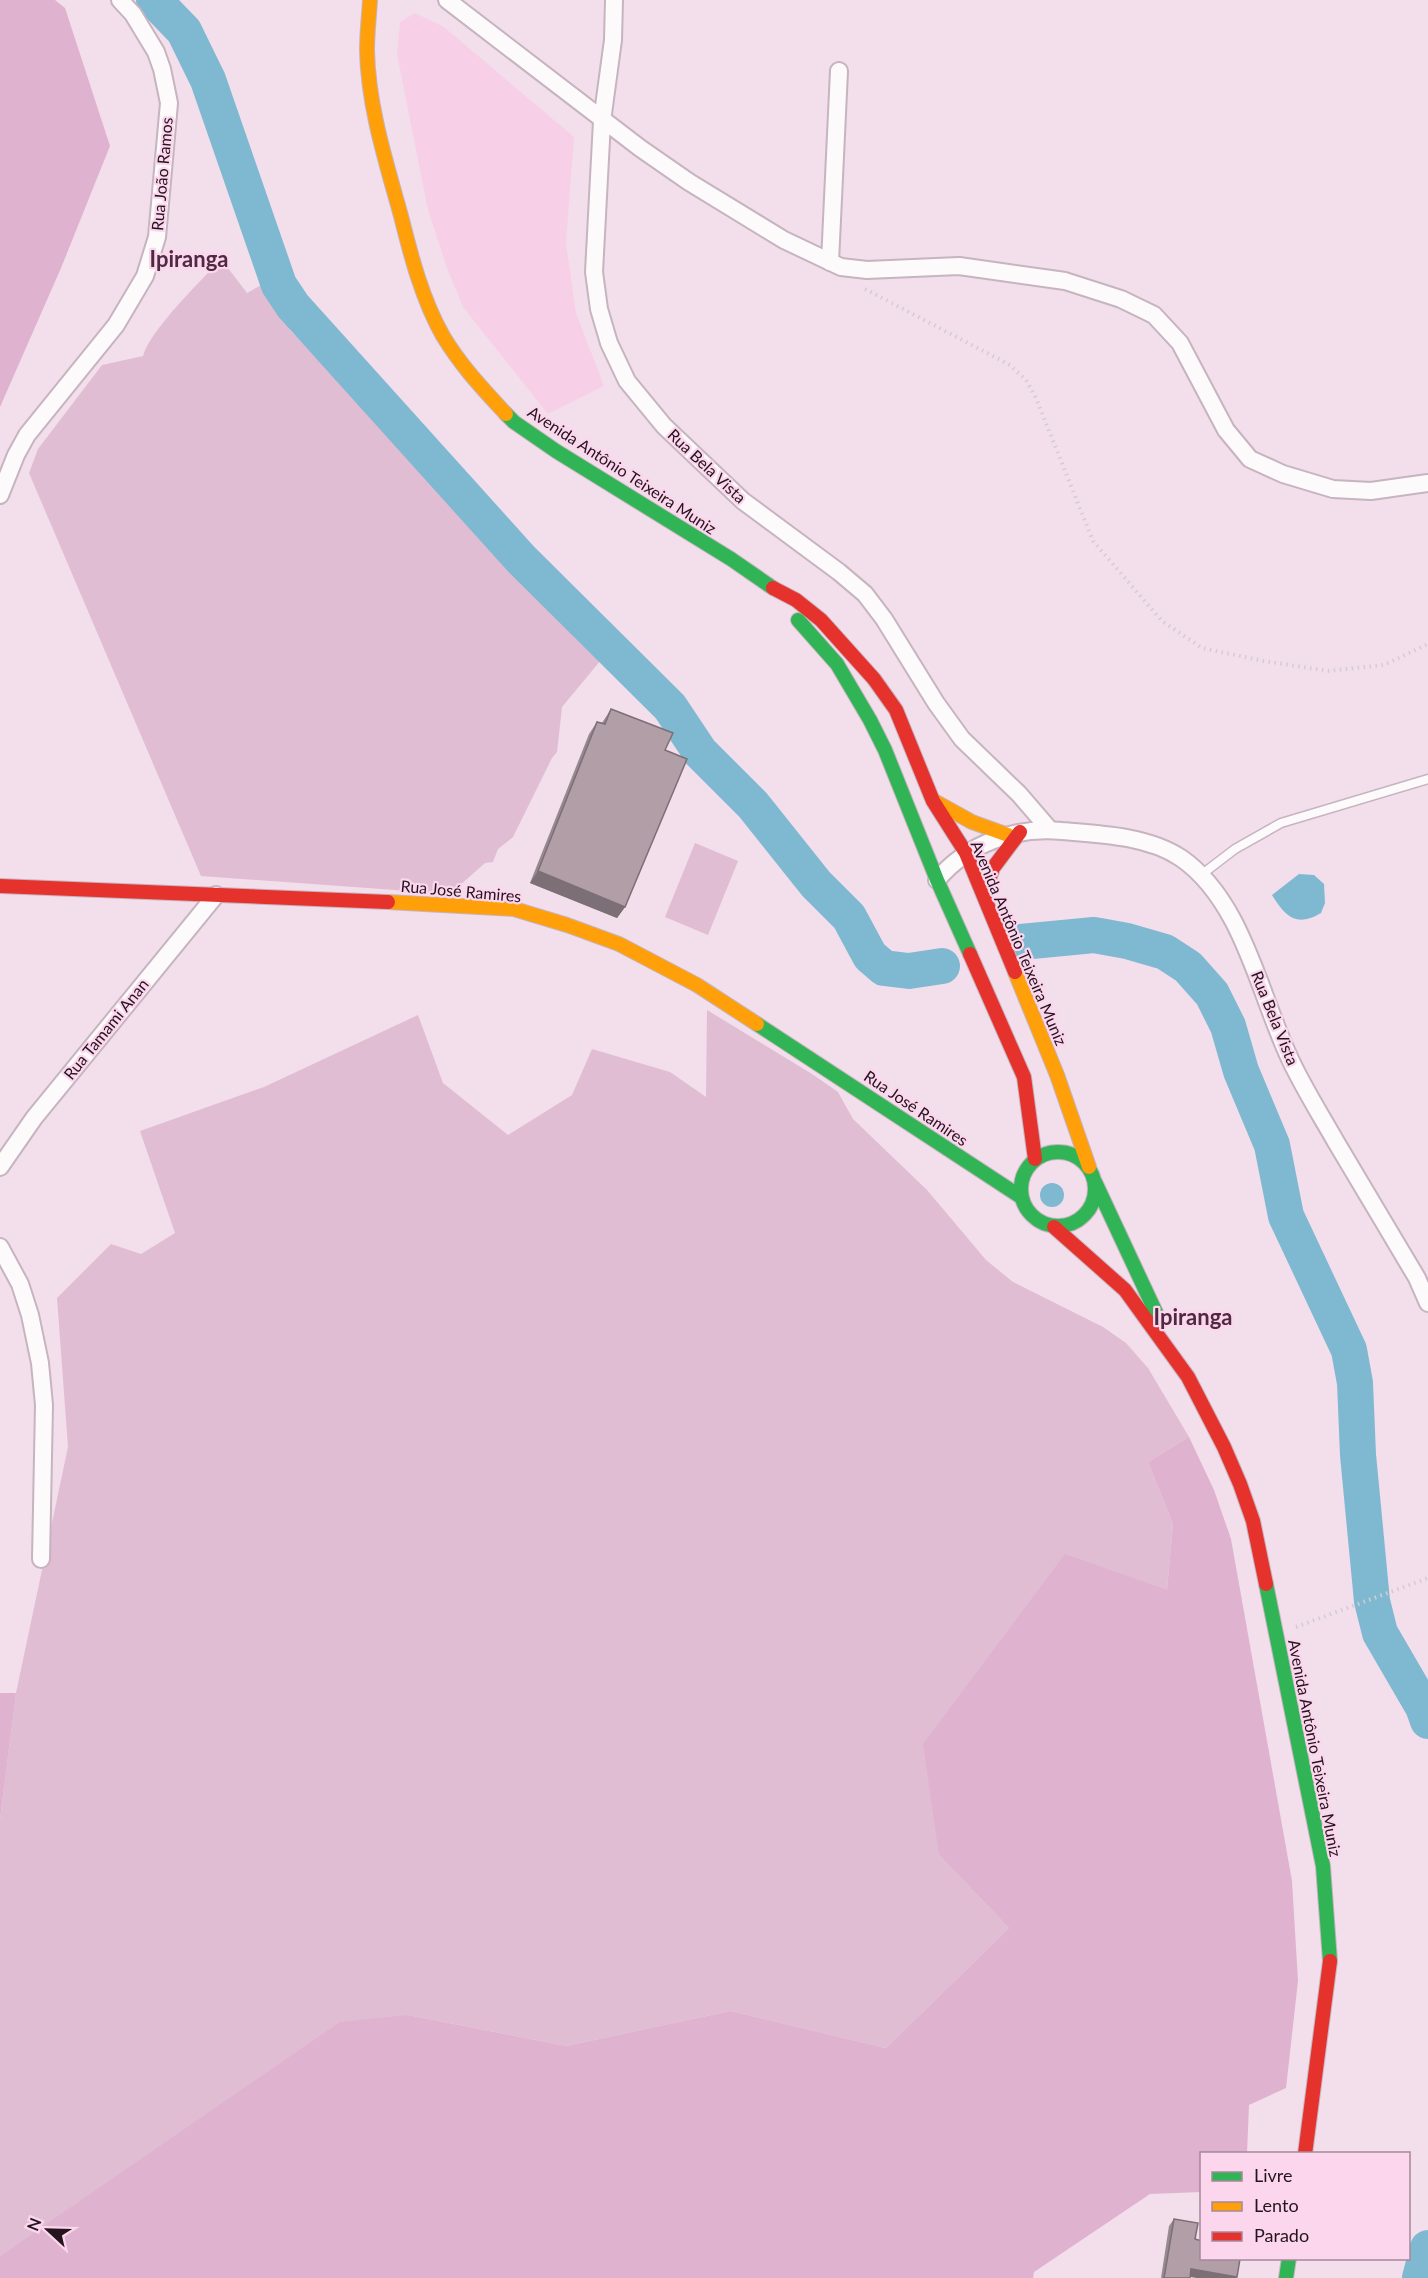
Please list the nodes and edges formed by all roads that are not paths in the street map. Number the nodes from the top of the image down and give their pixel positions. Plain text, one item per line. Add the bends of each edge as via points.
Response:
1 (120, 0) edge
2 (370, 0) edge
3 (447, 0) edge
4 (614, 0) edge
5 (839, 71) dead end
6 (602, 121) junction
7 (836, 264) junction
8 (1428, 483) edge
9 (0, 495) edge
10 (764, 583) junction
11 (1428, 779) edge
12 (933, 801) junction
13 (1050, 830) junction
14 (1014, 833) junction
15 (966, 853) junction
16 (1201, 875) junction
17 (937, 880) junction
18 (0, 886) edge
19 (984, 894) junction
20 (216, 895) junction
21 (1035, 1159) junction
22 (0, 1167) edge
23 (1089, 1167) junction
24 (1095, 1182) junction
25 (1021, 1197) junction
26 (1054, 1227) junction
27 (0, 1247) edge
28 (1428, 1303) edge
29 (1180, 1365) junction
30 (40, 1559) dead end
31 (1305, 2152) edge
32 (1289, 2260) edge
33 (1286, 2278) edge

1 - 9 street, Rua João Ramos via 156,52 169,103 157,237 145,276 130,304 27,435
2 - 10 main road, Avenida Antônio Teixeira Muniz via 367,50 382,146 424,294 442,334 465,370 514,422
3 - 6 street
4 - 6 street, Rua Bela Vista
5 - 7 street
6 - 7 street via 689,182 784,240
6 - 13 street, Rua Bela Vista via 594,272 609,344 627,381 664,426 743,501 865,594 962,739
7 - 8 street via 867,270 959,266 1065,281 1121,299 1154,315 1180,343 1226,430 1250,459 1283,474 1334,489 1371,491
10 - 12 main road, Avenida Antônio Teixeira Muniz via 796,600 821,620 874,679 896,710
10 - 17 main road, Avenida Antônio Teixeira Muniz via 837,664 870,720
11 - 16 lane via 1281,823 1235,849
12 - 14 main road via 972,822
12 - 15 main road, Avenida Antônio Teixeira Muniz
13 - 14 street, Rua Bela Vista
13 - 16 street, Rua Bela Vista via 1149,844 1180,857
14 - 15 street, Rua Bela Vista
14 - 19 main road via 994,864
15 - 17 street, Rua Bela Vista
15 - 19 main road, Avenida Antônio Teixeira Muniz
16 - 28 street, Rua Bela Vista via 1223,904 1250,956 1293,1066
17 - 21 main road, Avenida Antônio Teixeira Muniz via 1024,1077
18 - 20 main road, Rua José Ramires
19 - 23 main road, Avenida Antônio Teixeira Muniz via 1057,1075
20 - 22 street, Rua Tamami Anan via 34,1118
20 - 25 main road, Rua José Ramires via 514,909 608,940 697,985
21 - 23 main road via 1049,1152 1064,1151
21 - 25 main road via 1022,1178
23 - 24 main road, Avenida Antônio Teixeira Muniz
24 - 26 main road via 1095,1196 1080,1219
24 - 29 main road, Avenida Antônio Teixeira Muniz
25 - 26 main road, Avenida Antônio Teixeira Muniz via 1032,1214
26 - 29 main road, Avenida Antônio Teixeira Muniz via 1125,1290
27 - 30 street via 20,1284 40,1363 44,1405
29 - 31 main road, Avenida Antônio Teixeira Muniz via 1224,1446 1253,1521 1323,1866 1330,1957
32 - 33 main road

